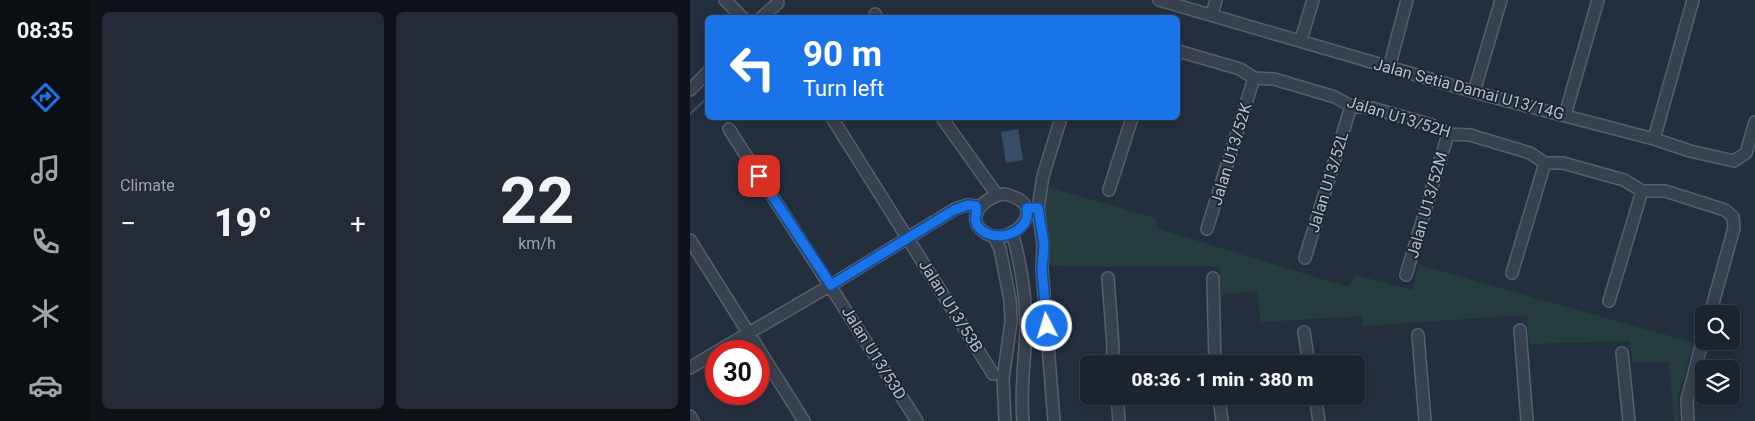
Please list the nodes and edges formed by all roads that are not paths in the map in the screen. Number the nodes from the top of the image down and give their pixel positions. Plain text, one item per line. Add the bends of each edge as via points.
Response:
1 (725, 0) edge
2 (1159, 0) edge
3 (1216, 0) edge
4 (1313, 0) edge
5 (1407, 0) edge
6 (1501, 0) edge
7 (1598, 0) edge
8 (1694, 0) edge
9 (778, 3) dead end
10 (1212, 14) junction
11 (740, 15) edge
12 (764, 15) edge
13 (1301, 40) junction
14 (1180, 52) edge
15 (1390, 68) junction
16 (705, 75) edge
17 (1254, 78) junction
18 (690, 90) edge
19 (1474, 92) junction
20 (1351, 106) junction
21 (1565, 115) junction
22 (833, 120) edge
23 (943, 120) edge
24 (1060, 120) edge
25 (1131, 120) edge
26 (1755, 122) edge
27 (729, 129) dead end
28 (1448, 134) junction
29 (1654, 139) junction
30 (1545, 164) junction
31 (1109, 190) dead end
32 (1642, 191) junction
33 (997, 195) junction
34 (1033, 208) junction
35 (977, 209) junction
36 (1208, 229) dead end
37 (1012, 232) junction
38 (994, 236) junction
39 (908, 238) junction
40 (690, 240) edge
41 (1305, 258) dead end
42 (1512, 273) dead end
43 (1406, 275) dead end
44 (1108, 278) dead end
45 (1213, 278) dead end
46 (831, 285) junction
47 (1609, 301) dead end
48 (1713, 305) edge
49 (1520, 330) dead end
50 (1304, 332) dead end
51 (748, 334) junction
52 (1418, 335) dead end
53 (738, 340) edge
54 (1700, 350) edge
55 (1622, 353) dead end
56 (1112, 355) edge
57 (1215, 355) edge
58 (1308, 355) edge
59 (705, 359) edge
60 (690, 368) edge
61 (993, 374) dead end
62 (1118, 405) edge
63 (1220, 405) edge
64 (1316, 405) edge
65 (690, 416) edge
66 (693, 421) edge
67 (804, 421) edge
68 (917, 421) edge
69 (1005, 421) edge
70 (1023, 421) edge
71 (1054, 421) edge
72 (1119, 421) edge
73 (1222, 421) edge
74 (1319, 421) edge
75 (1425, 421) edge
76 (1527, 421) edge
77 (1628, 421) edge
78 (1688, 421) edge

1 - 11 street
2 - 10 street, Jalan Setia Damai U13/14G
3 - 10 street
4 - 13 street
5 - 15 street
6 - 19 street
7 - 21 street
8 - 29 street
9 - 12 street
10 - 13 street, Jalan Setia Damai U13/14G
13 - 15 street, Jalan Setia Damai U13/14G
14 - 17 street, Jalan U13/52H via 1240,69
15 - 19 street, Jalan Setia Damai U13/14G
16 - 18 street
17 - 20 street, Jalan U13/52H via 1274,79 1335,97
17 - 36 street, Jalan U13/52K
19 - 21 street, Jalan Setia Damai U13/14G
20 - 28 street, Jalan U13/52H via 1372,108 1432,125
20 - 41 street, Jalan U13/52L
21 - 29 street, Jalan Setia Damai U13/14G
22 - 39 street, Jalan U13/53B
23 - 33 street
24 - 34 street
25 - 31 street
26 - 29 street, Jalan Setia Damai U13/14G via 1746,153 1734,161
27 - 46 street, Jalan U13/53D
28 - 30 street, Jalan U13/52H via 1470,135 1530,153
28 - 43 street, Jalan U13/52M
30 - 32 street, Jalan U13/52H via 1563,163 1624,180
30 - 42 street
32 - 47 street
32 - 48 street, Jalan U13/52H via 1664,191 1725,210 1733,217 1734,228
33 - 34 street via 1016,196
33 - 35 street
34 - 37 street via 1021,228
34 - 71 street via 1044,244 1042,270
35 - 38 street via 977,226
35 - 39 street via 968,205 954,210
37 - 38 street
37 - 70 street via 1022,270 1025,302
38 - 69 street via 1000,249 1010,300 1011,322 1004,380
39 - 46 street
39 - 61 street, Jalan U13/53B
40 - 51 street
44 - 56 street
45 - 57 street
46 - 51 street
46 - 68 street, Jalan U13/53D
49 - 76 street
50 - 58 street
51 - 53 street
51 - 67 street
52 - 75 street
54 - 78 street via 1687,400
55 - 77 street
59 - 60 street
62 - 72 street
63 - 73 street
64 - 74 street
65 - 66 street

